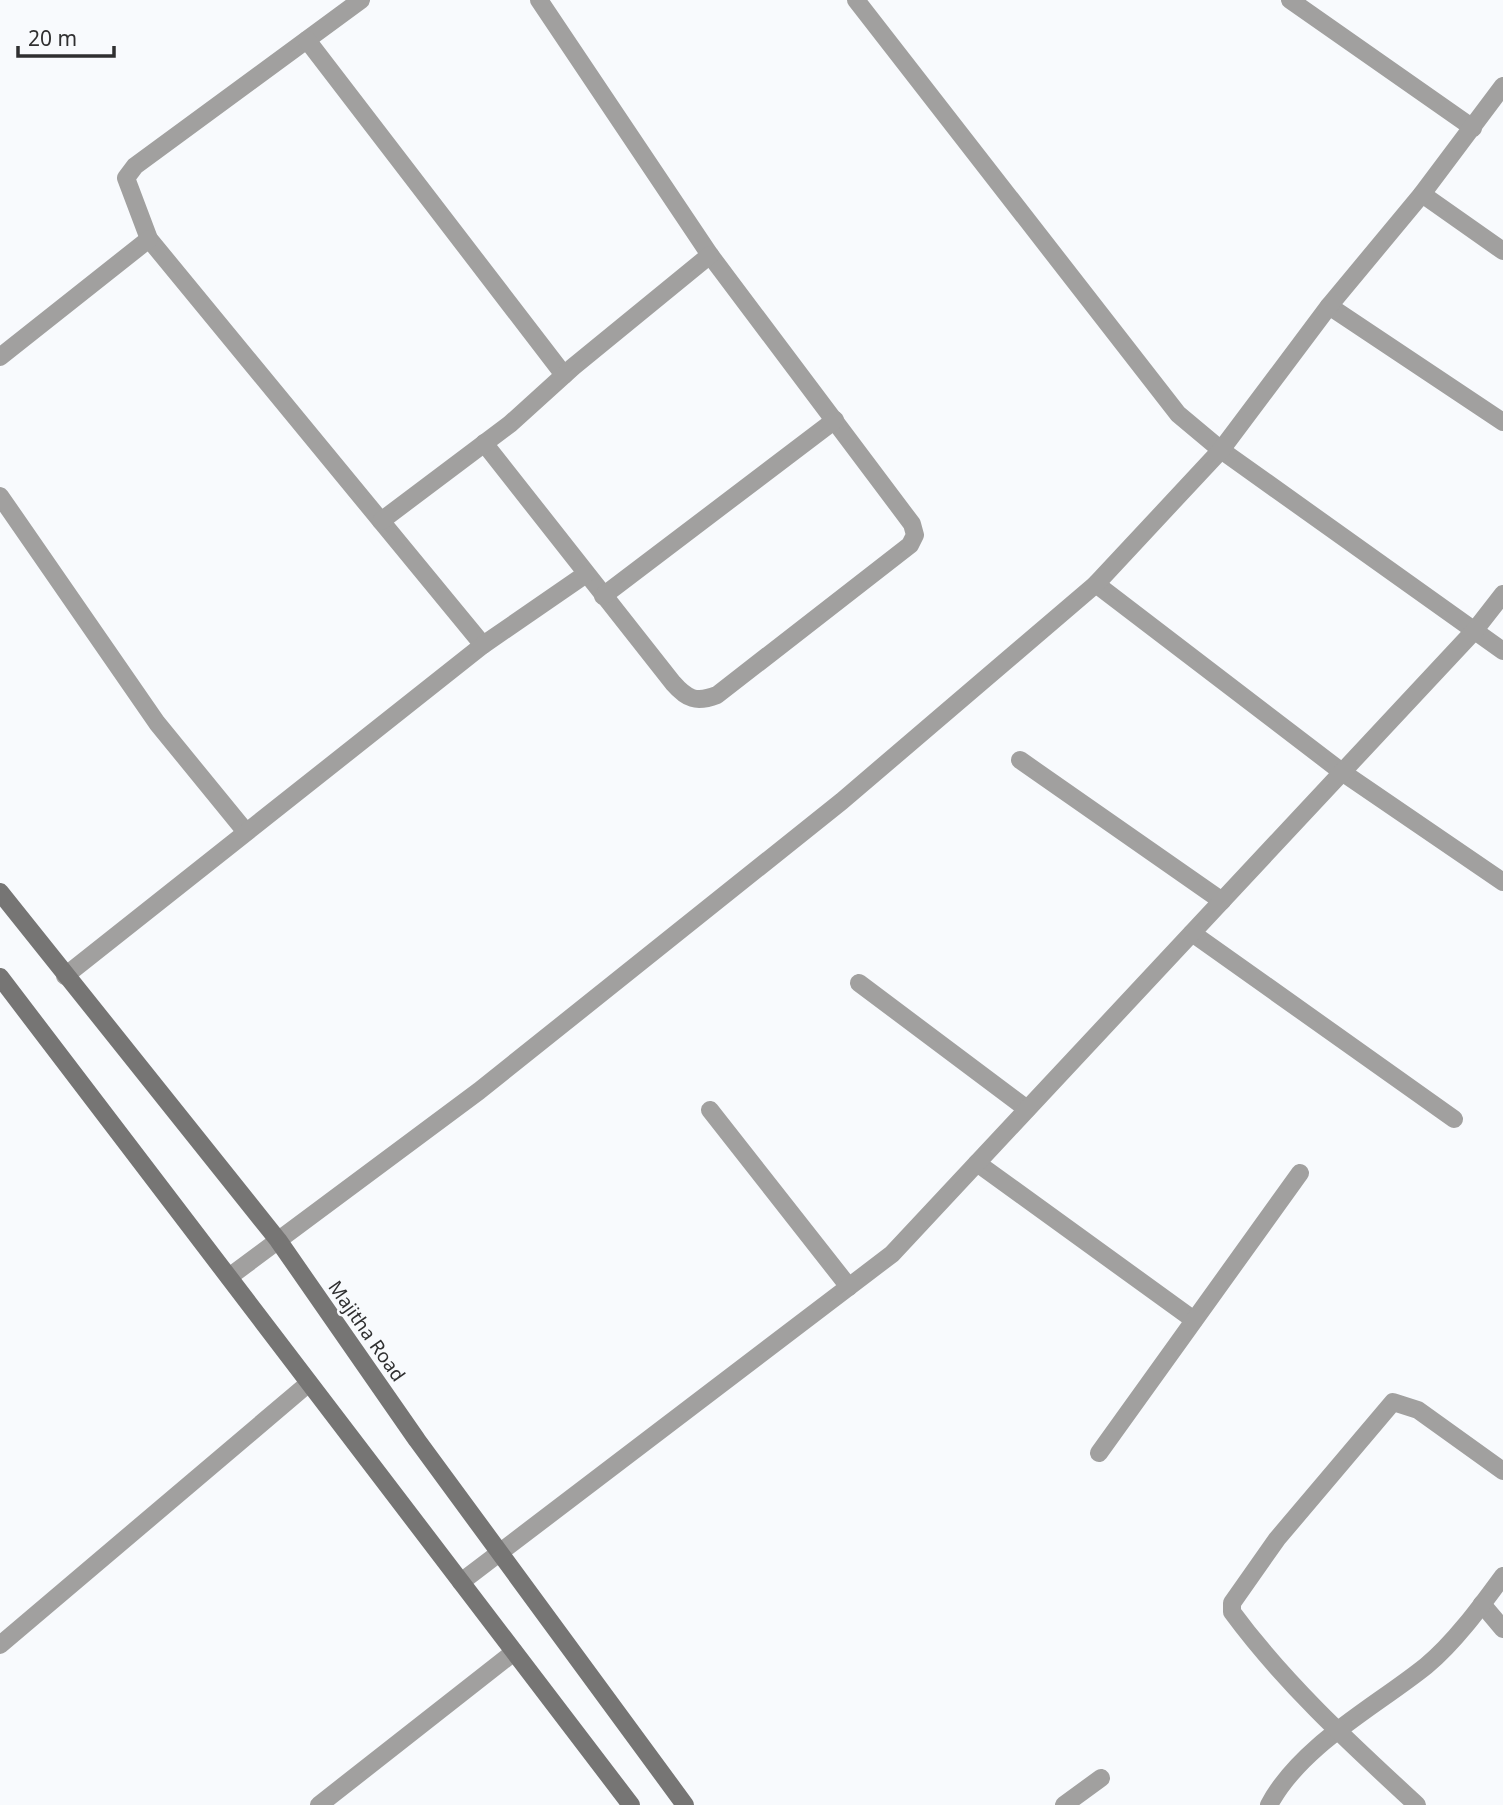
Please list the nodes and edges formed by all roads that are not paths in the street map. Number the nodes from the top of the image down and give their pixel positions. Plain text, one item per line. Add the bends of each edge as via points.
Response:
1 (361, 0) edge
2 (539, 0) edge
3 (856, 0) edge
4 (1290, 0) edge
5 (307, 40) junction
6 (1503, 86) edge
7 (1473, 128) junction
8 (1422, 194) junction
9 (149, 239) junction
10 (1503, 251) edge
11 (710, 256) junction
12 (1329, 306) junction
13 (0, 357) edge
14 (564, 375) junction
15 (835, 421) junction
16 (1503, 422) edge
17 (484, 443) junction
18 (1221, 450) junction
19 (0, 496) edge
20 (381, 521) junction
21 (586, 574) junction
22 (1096, 584) junction
23 (1503, 594) edge
24 (603, 596) junction
25 (1475, 630) junction
26 (483, 645) junction
27 (1503, 651) edge
28 (1020, 761) dead end
29 (1342, 772) junction
30 (246, 832) junction
31 (1503, 882) edge
32 (0, 892) edge
33 (1222, 901) junction
34 (1192, 933) junction
35 (65, 976) junction
36 (0, 977) edge
37 (859, 983) dead end
38 (1027, 1109) junction
39 (710, 1110) dead end
40 (1454, 1119) dead end
41 (977, 1163) junction
42 (1300, 1173) dead end
43 (278, 1240) junction
44 (229, 1277) junction
45 (849, 1287) junction
46 (1194, 1320) junction
47 (309, 1382) junction
48 (1099, 1452) dead end
49 (1503, 1471) edge
50 (501, 1551) junction
51 (1503, 1576) edge
52 (461, 1582) junction
53 (1482, 1604) junction
54 (1503, 1629) edge
55 (0, 1644) edge
56 (514, 1652) junction
57 (1336, 1730) junction
58 (1101, 1778) dead end
59 (319, 1805) edge
60 (631, 1805) edge
61 (685, 1805) edge
62 (1064, 1805) edge
63 (1269, 1805) edge
64 (1417, 1805) edge

1 - 5 street
2 - 11 street
3 - 18 street via 1178,414
4 - 7 street
5 - 9 street via 135,166 127,178
5 - 14 street
6 - 7 street
7 - 8 street
8 - 10 street
8 - 12 street
9 - 13 street
9 - 20 street
11 - 14 street
11 - 15 street
12 - 16 street
12 - 18 street
14 - 17 street
15 - 24 street
15 - 24 street via 912,524 913,541 716,695 704,700 686,697
17 - 20 street
17 - 21 street
18 - 22 street
18 - 25 street
19 - 30 street via 157,723
20 - 26 street
21 - 24 street
21 - 26 street
22 - 29 street
22 - 43 street via 821,818 480,1091
23 - 25 street
25 - 27 street
25 - 29 street
26 - 30 street
28 - 33 street
29 - 31 street
29 - 33 street
30 - 35 street
32 - 35 main road, Majitha Road
33 - 34 street
34 - 38 street
34 - 40 street
35 - 43 main road, Majitha Road
36 - 44 main road
37 - 38 street
38 - 41 street
39 - 45 street
41 - 45 street via 892,1254
41 - 46 street
42 - 46 street
43 - 44 street
43 - 50 main road, Majitha Road via 417,1440
44 - 47 main road
45 - 50 street
46 - 48 street
47 - 52 main road
47 - 55 street
49 - 57 street via 1418,1409 1393,1402 1277,1539 1232,1603 1232,1612 1247,1633
50 - 52 street
50 - 61 main road, Majitha Road
51 - 53 street
52 - 56 main road
53 - 54 street
53 - 57 street via 1428,1664
56 - 59 street
56 - 60 main road
57 - 63 street via 1277,1790
57 - 64 street
58 - 62 street

